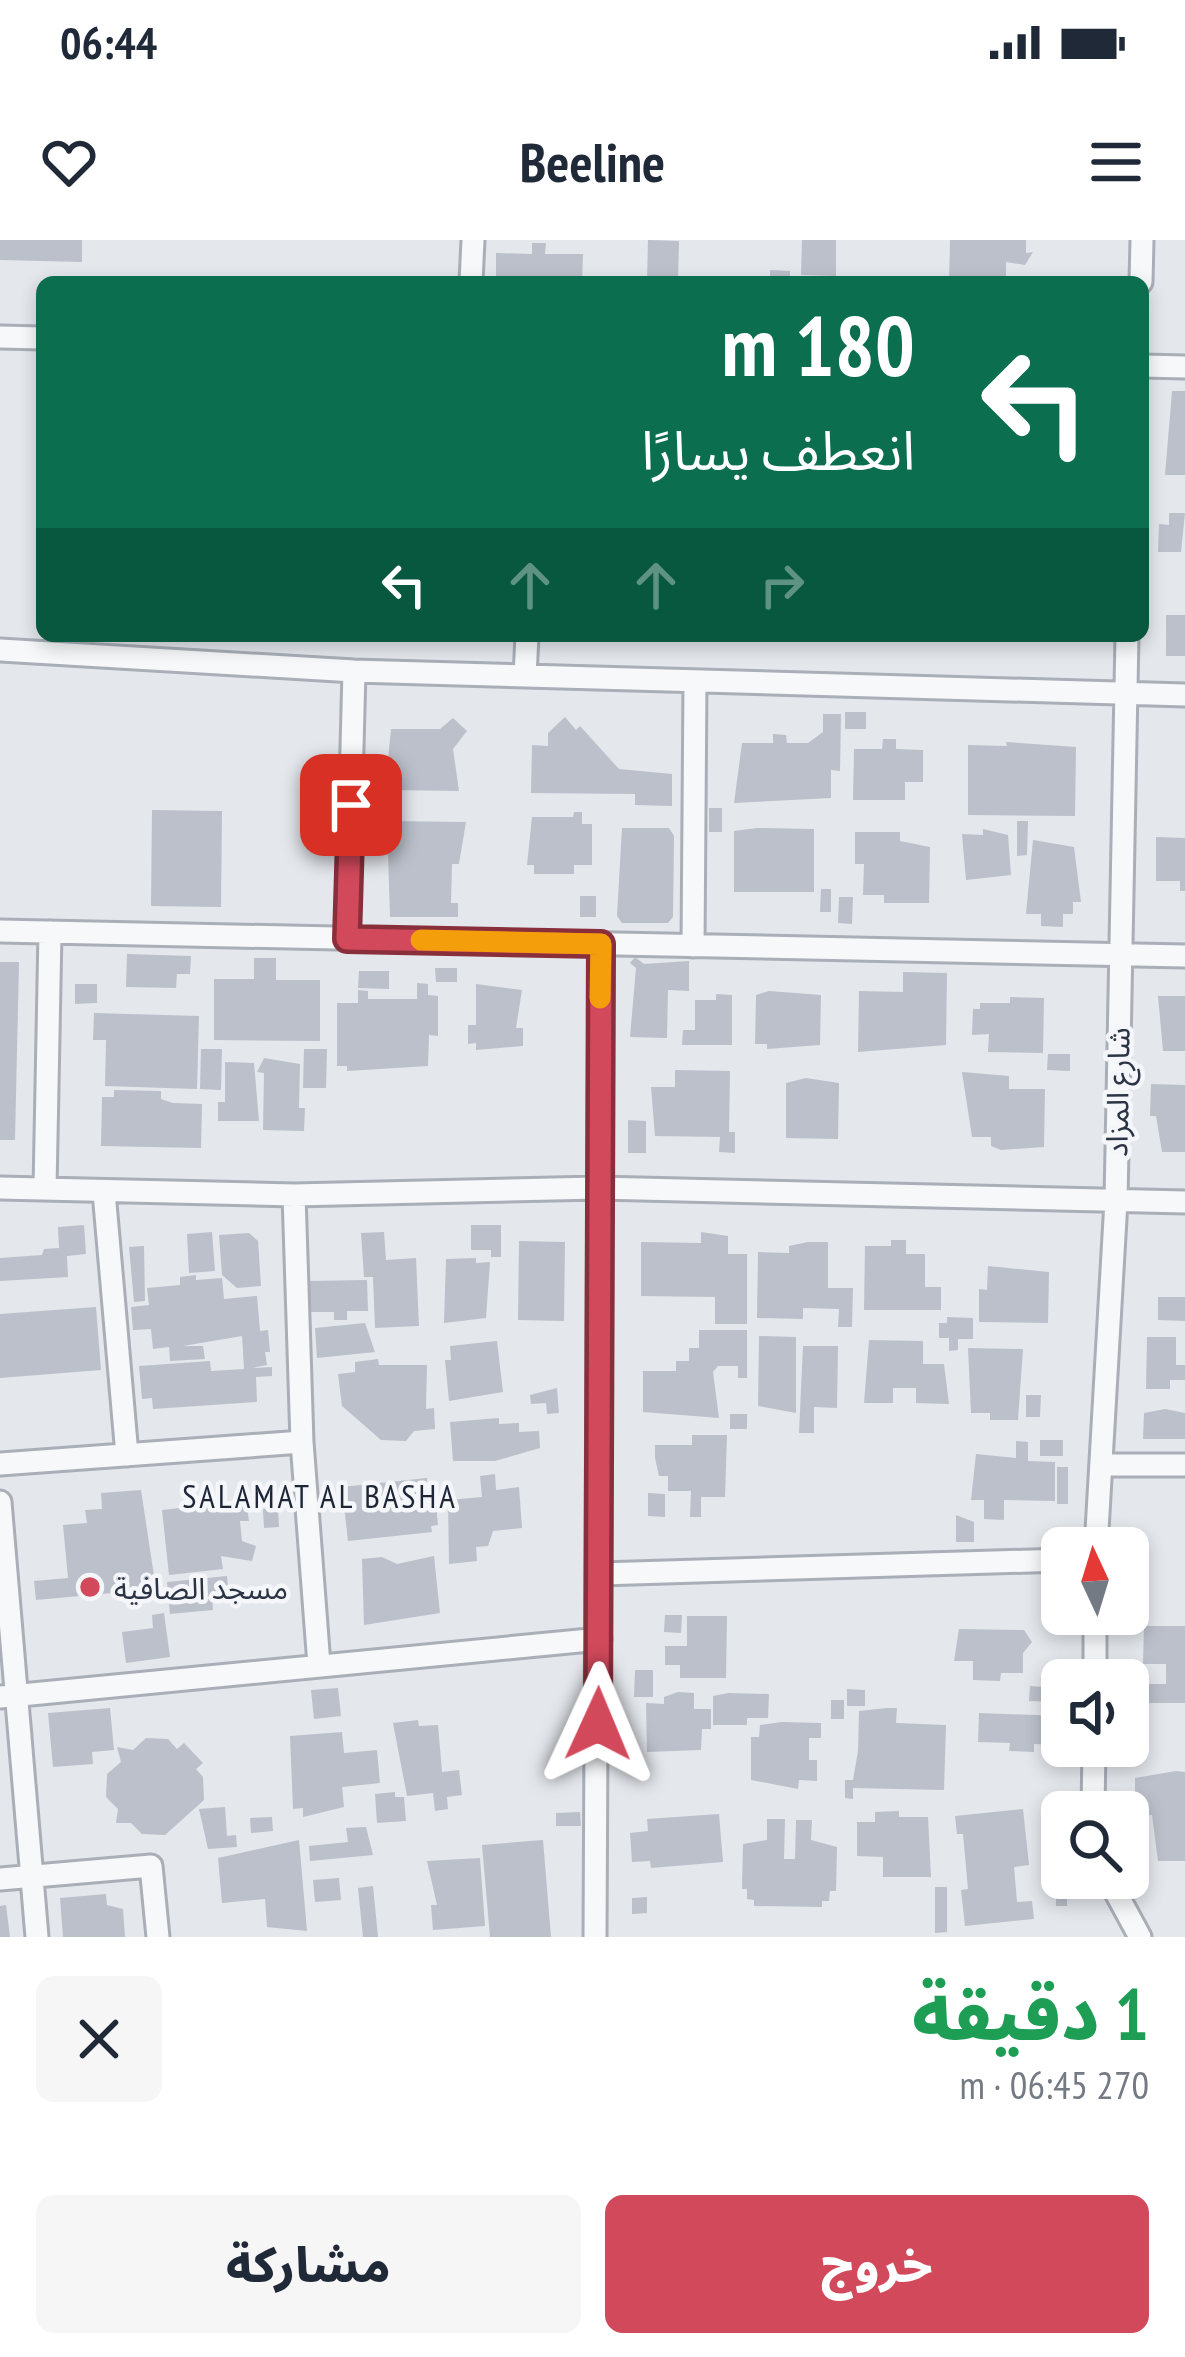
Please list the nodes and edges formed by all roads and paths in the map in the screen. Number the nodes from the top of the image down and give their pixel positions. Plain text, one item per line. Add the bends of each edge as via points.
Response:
1 (473, 240) edge
2 (1142, 240) edge
3 (471, 276) edge
4 (1141, 276) edge
5 (0, 337) edge
6 (36, 338) edge
7 (1149, 366) edge
8 (1185, 367) edge
9 (527, 642) edge
10 (1126, 642) edge
11 (56, 645) edge
12 (0, 650) edge
13 (354, 671) junction
14 (524, 676) junction
15 (695, 681) junction
16 (1124, 693) junction
17 (1185, 695) edge
18 (0, 931) edge
19 (50, 932) junction
20 (347, 939) junction
21 (601, 944) junction
22 (693, 946) junction
23 (1119, 955) junction
24 (1185, 956) edge
25 (0, 1188) edge
26 (598, 1188) junction
27 (45, 1189) junction
28 (104, 1192) junction
29 (294, 1195) junction
30 (1116, 1201) junction
31 (1185, 1202) edge
32 (302, 1442) junction
33 (127, 1455) junction
34 (0, 1464) edge
35 (1101, 1465) junction
36 (1185, 1466) edge
37 (0, 1502) edge
38 (1097, 1527) edge
39 (1041, 1561) edge
40 (600, 1574) junction
41 (600, 1639) junction
42 (320, 1665) junction
43 (7, 1696) edge
44 (32, 1877) junction
45 (0, 1879) edge
46 (1119, 1899) edge
47 (37, 1937) edge
48 (158, 1937) edge
49 (595, 1937) edge
50 (1140, 1937) edge

1 - 3 street
2 - 4 street
5 - 6 street
7 - 8 street
9 - 14 street
10 - 16 street, شارع المزاد
11 - 12 street
11 - 13 street
13 - 14 street
13 - 20 street
14 - 15 street
15 - 16 street
15 - 22 street
16 - 17 street
16 - 23 street, شارع المزاد
18 - 19 street
19 - 20 street
19 - 27 street
20 - 21 street
21 - 22 street
21 - 26 street
22 - 23 street
23 - 24 street
23 - 30 street, شارع المزاد
25 - 27 street
26 - 29 street
26 - 30 street
26 - 40 street
27 - 28 street
28 - 29 street
28 - 33 street
29 - 32 street
30 - 31 street
30 - 35 street, شارع المزاد
32 - 33 street
32 - 42 street
33 - 34 street
35 - 36 street
35 - 38 street, شارع المزاد
37 - 43 street
39 - 40 street
40 - 41 street
41 - 42 street
41 - 49 street
42 - 43 street
43 - 44 street
44 - 45 street
44 - 47 street
44 - 48 street via 151,1867
46 - 50 street

